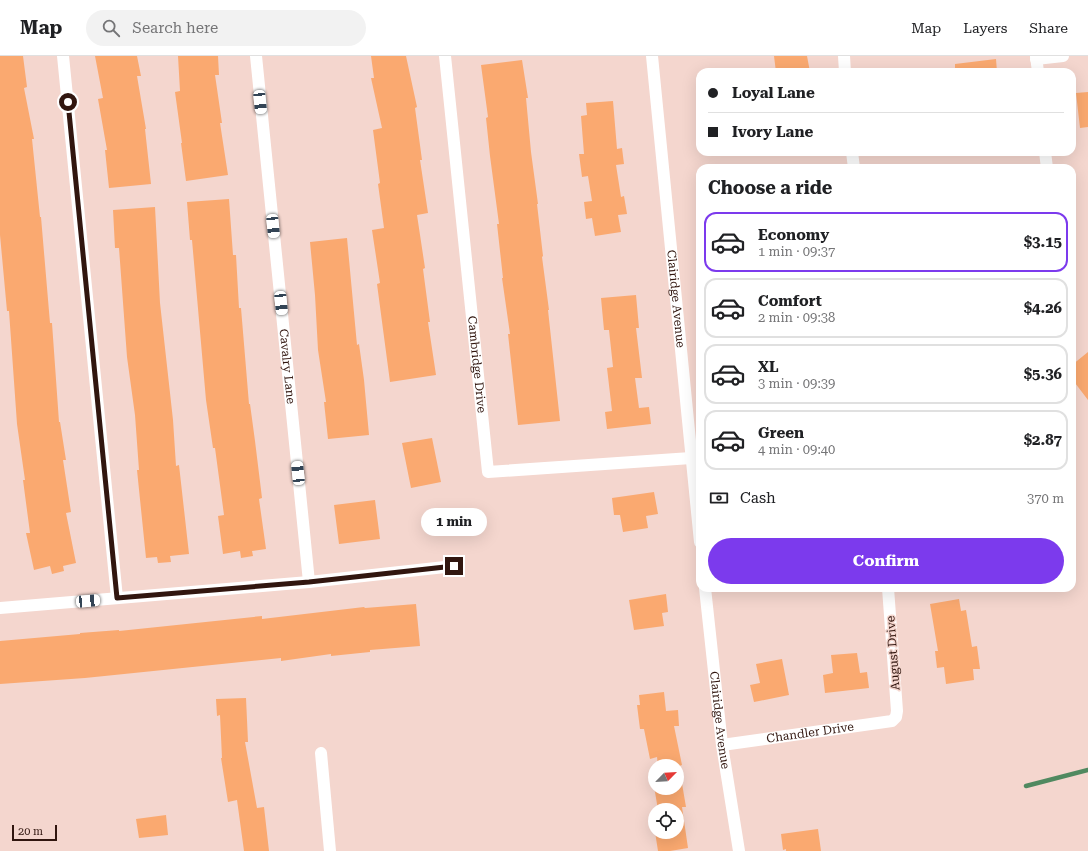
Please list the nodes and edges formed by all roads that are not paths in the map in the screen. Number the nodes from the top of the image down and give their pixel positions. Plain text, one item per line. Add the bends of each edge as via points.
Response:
1 (63, 56) edge
2 (256, 56) edge
3 (445, 56) edge
4 (652, 56) edge
5 (844, 56) edge
6 (1063, 56) edge
7 (1036, 58) edge
8 (845, 68) edge
9 (1037, 68) edge
10 (691, 458) junction
11 (696, 505) edge
12 (454, 566) dead end
13 (309, 582) junction
14 (705, 592) edge
15 (888, 592) edge
16 (117, 598) junction
17 (0, 608) edge
18 (896, 717) joint
19 (722, 745) junction
20 (321, 753) dead end
21 (330, 851) edge
22 (739, 851) edge

1 - 16 street
2 - 13 street, Cavalry Lane
3 - 10 street, Cambridge Drive via 488,472
4 - 10 street, Clairidge Avenue
5 - 8 street
6 - 7 street
7 - 9 street
10 - 11 street, Clairidge Avenue
12 - 13 street
13 - 16 street
14 - 19 street, Clairidge Avenue
15 - 18 street, August Drive
16 - 17 street
18 - 19 street, Chandler Drive via 892,721
19 - 22 street, Clairidge Avenue
20 - 21 street

